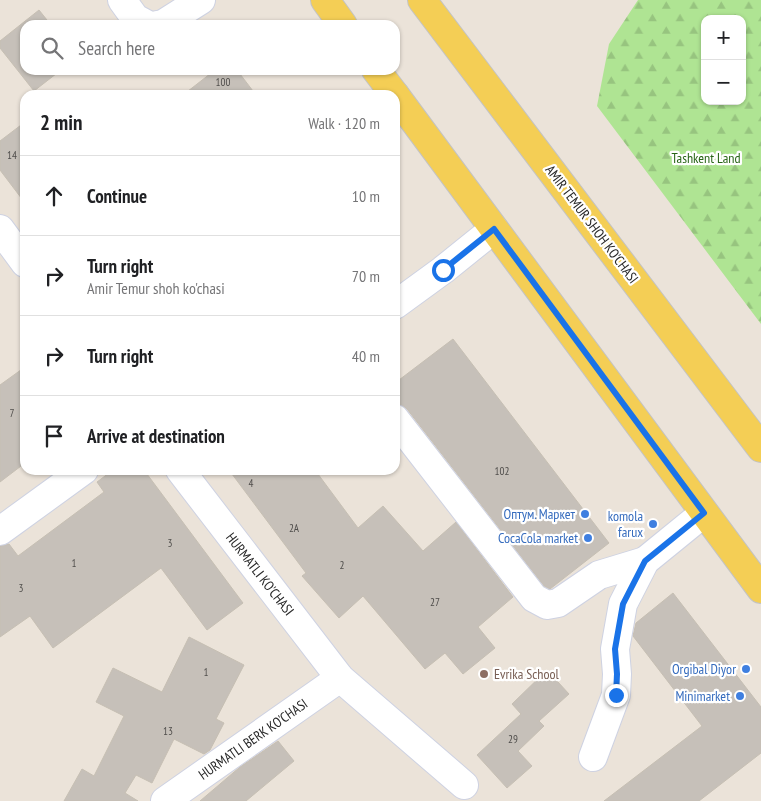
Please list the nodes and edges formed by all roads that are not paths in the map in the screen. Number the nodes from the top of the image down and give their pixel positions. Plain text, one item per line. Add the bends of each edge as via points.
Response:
1 (122, 0) edge
2 (201, 0) edge
3 (325, 0) edge
4 (422, 0) edge
5 (139, 20) edge
6 (169, 20) edge
7 (339, 20) edge
8 (380, 75) edge
9 (391, 90) edge
10 (400, 102) edge
11 (0, 229) edge
12 (494, 229) junction
13 (20, 256) edge
14 (400, 301) edge
15 (400, 425) edge
16 (761, 448) edge
17 (77, 475) edge
18 (184, 475) edge
19 (704, 513) junction
20 (0, 530) edge
21 (645, 561) junction
22 (761, 589) edge
23 (340, 678) junction
24 (593, 757) dead end
25 (464, 785) dead end
26 (165, 801) edge

1 - 5 street
2 - 6 street
3 - 7 main road
4 - 16 main road, AMIR TEMUR SHOH KO'CHASI
8 - 9 main road
10 - 12 main road
11 - 13 street
12 - 14 street
12 - 19 main road
15 - 21 street via 534,598 547,605 558,603 599,575
17 - 20 street
18 - 23 street, HURMATLI KO'CHASI
19 - 21 street
19 - 22 main road
21 - 24 street via 623,604 615,649 616,695
23 - 25 street, HURMATLI KO'CHASI
23 - 26 street, HURMATLI BERK KO'CHASI

